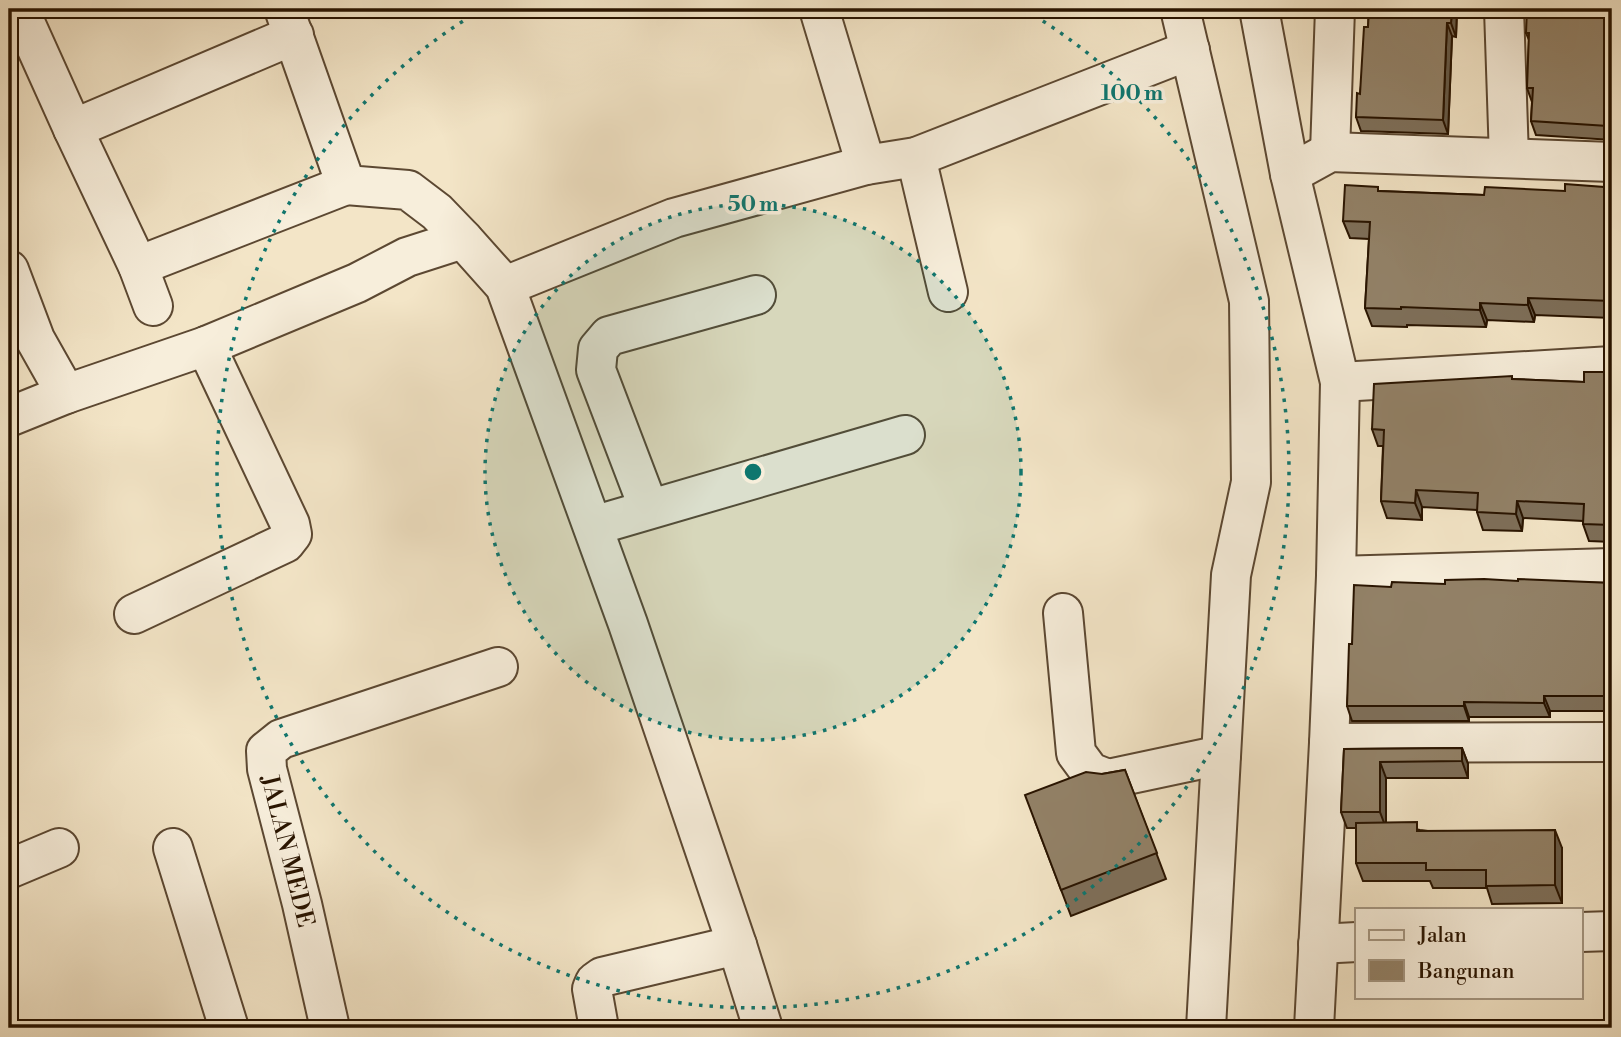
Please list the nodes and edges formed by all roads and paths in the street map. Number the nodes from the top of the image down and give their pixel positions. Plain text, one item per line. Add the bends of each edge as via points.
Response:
1 (19, 9) edge
2 (1180, 9) edge
3 (1259, 9) edge
4 (1335, 9) edge
5 (1504, 9) edge
6 (831, 11) edge
7 (289, 22) edge
8 (1190, 50) junction
9 (73, 129) junction
10 (1330, 152) junction
11 (916, 157) junction
12 (1509, 158) junction
13 (1612, 162) edge
14 (866, 165) junction
15 (1290, 174) junction
16 (346, 185) junction
17 (463, 239) junction
18 (138, 266) junction
19 (9, 270) edge
20 (505, 286) junction
21 (948, 292) dead end
22 (756, 295) dead end
23 (153, 306) dead end
24 (206, 346) junction
25 (1612, 366) edge
26 (1339, 382) junction
27 (66, 394) junction
28 (9, 417) edge
29 (905, 435) dead end
30 (649, 509) junction
31 (593, 526) junction
32 (1612, 568) edge
33 (1336, 576) junction
34 (1063, 613) dead end
35 (134, 614) dead end
36 (498, 667) dead end
37 (1612, 742) edge
38 (1329, 743) junction
39 (1222, 755) junction
40 (60, 848) dead end
41 (173, 848) dead end
42 (9, 869) edge
43 (1612, 931) edge
44 (1582, 932) edge
45 (1355, 942) edge
46 (1318, 944) junction
47 (737, 945) junction
48 (229, 1028) edge
49 (330, 1028) edge
50 (599, 1028) edge
51 (763, 1028) edge
52 (1206, 1028) edge
53 (1314, 1028) edge

1 - 9 street
2 - 8 street
3 - 15 street
4 - 10 street
5 - 12 street
6 - 14 street
7 - 9 street
7 - 16 street
8 - 11 street
8 - 39 street via 1249,301 1251,482 1231,575
9 - 18 street
10 - 12 street
10 - 15 street
11 - 14 street
11 - 21 street
12 - 13 street
14 - 20 street via 674,218
15 - 26 street
16 - 17 street via 408,191
16 - 18 street
17 - 20 street
17 - 24 street via 407,257 357,283
18 - 23 street
19 - 27 street via 35,339
20 - 31 street
22 - 30 street via 609,337 598,349 596,370
24 - 27 street
24 - 35 street via 292,534 285,543
25 - 26 street
26 - 33 street
27 - 28 street
29 - 30 street
30 - 31 street
31 - 47 street
32 - 33 street
33 - 38 street
34 - 39 street via 1076,753 1090,772 1108,779
36 - 49 street, JALAN MEDE via 281,739 266,751
37 - 38 street
38 - 46 street
39 - 52 street
40 - 42 street
41 - 48 street
43 - 44 street
45 - 46 street
46 - 53 street
47 - 50 street via 601,977 592,989
47 - 51 street

